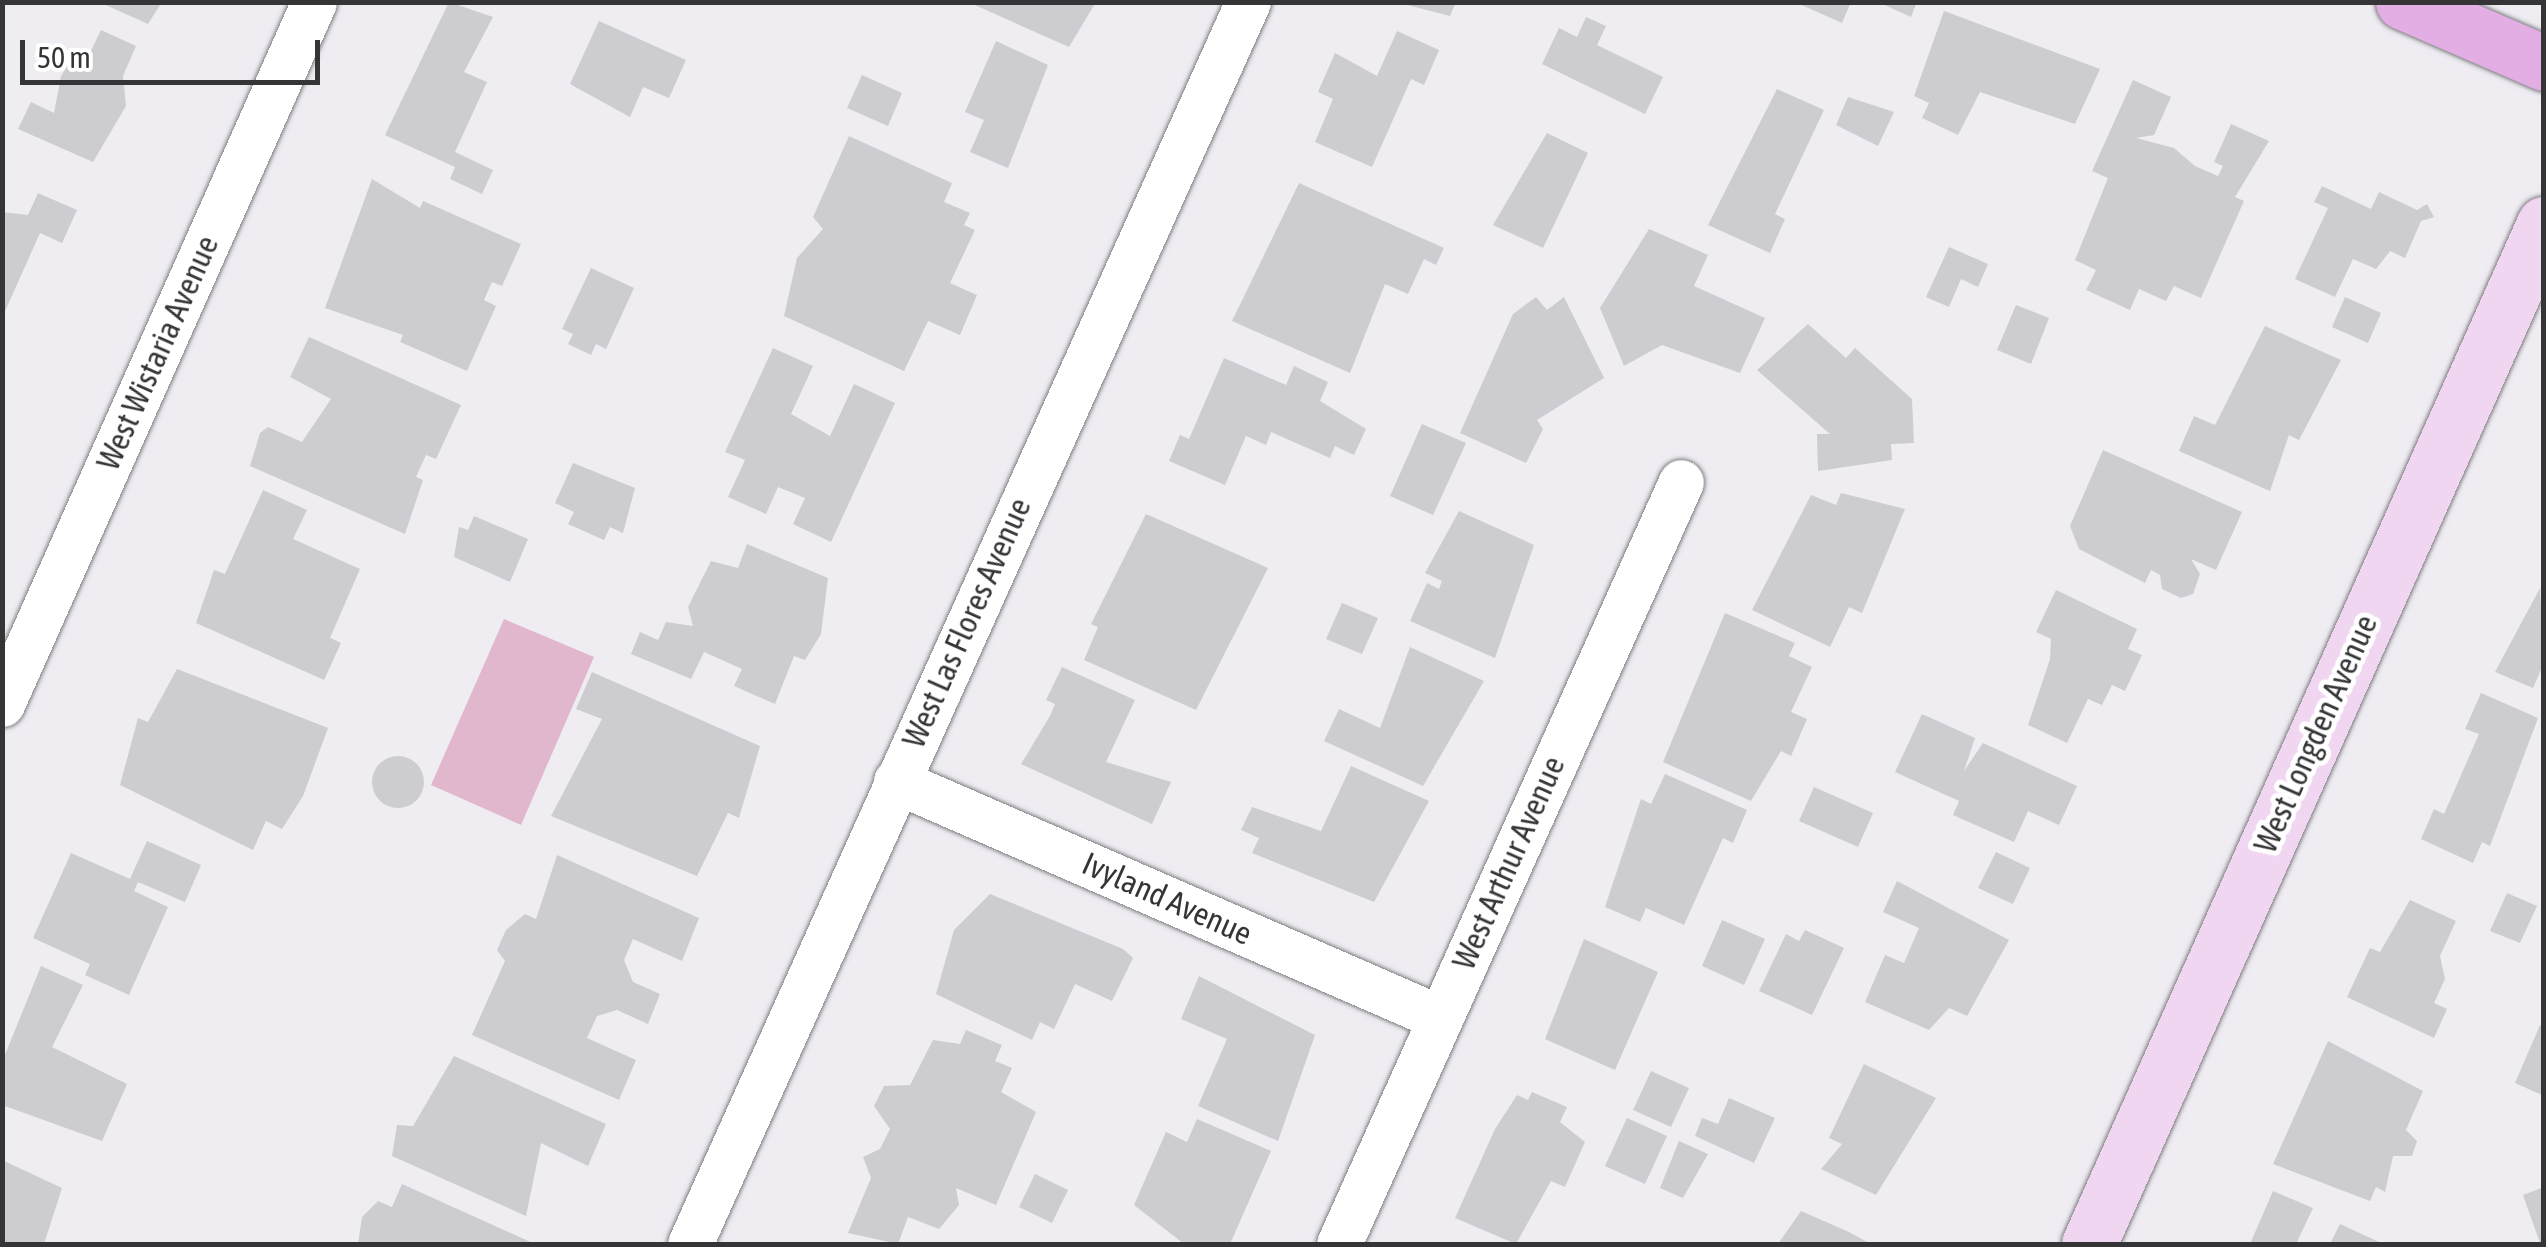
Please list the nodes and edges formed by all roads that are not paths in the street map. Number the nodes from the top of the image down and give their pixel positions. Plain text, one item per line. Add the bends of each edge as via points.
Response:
1 (314, 2) edge
2 (1248, 2) edge
3 (2403, 2) edge
4 (2544, 62) edge
5 (2544, 224) edge
6 (1681, 482) dead end
7 (2, 704) edge
8 (896, 781) junction
9 (1438, 1018) junction
10 (690, 1244) edge
11 (1339, 1244) edge
12 (2088, 1244) edge

1 - 7 street, West Wistaria Avenue
2 - 8 street, West Las Flores Avenue
3 - 4 main road
5 - 12 street, West Longden Avenue
6 - 9 street, West Arthur Avenue
8 - 9 street, Ivyland Avenue
8 - 10 street, West Las Flores Avenue
9 - 11 street, West Arthur Avenue

